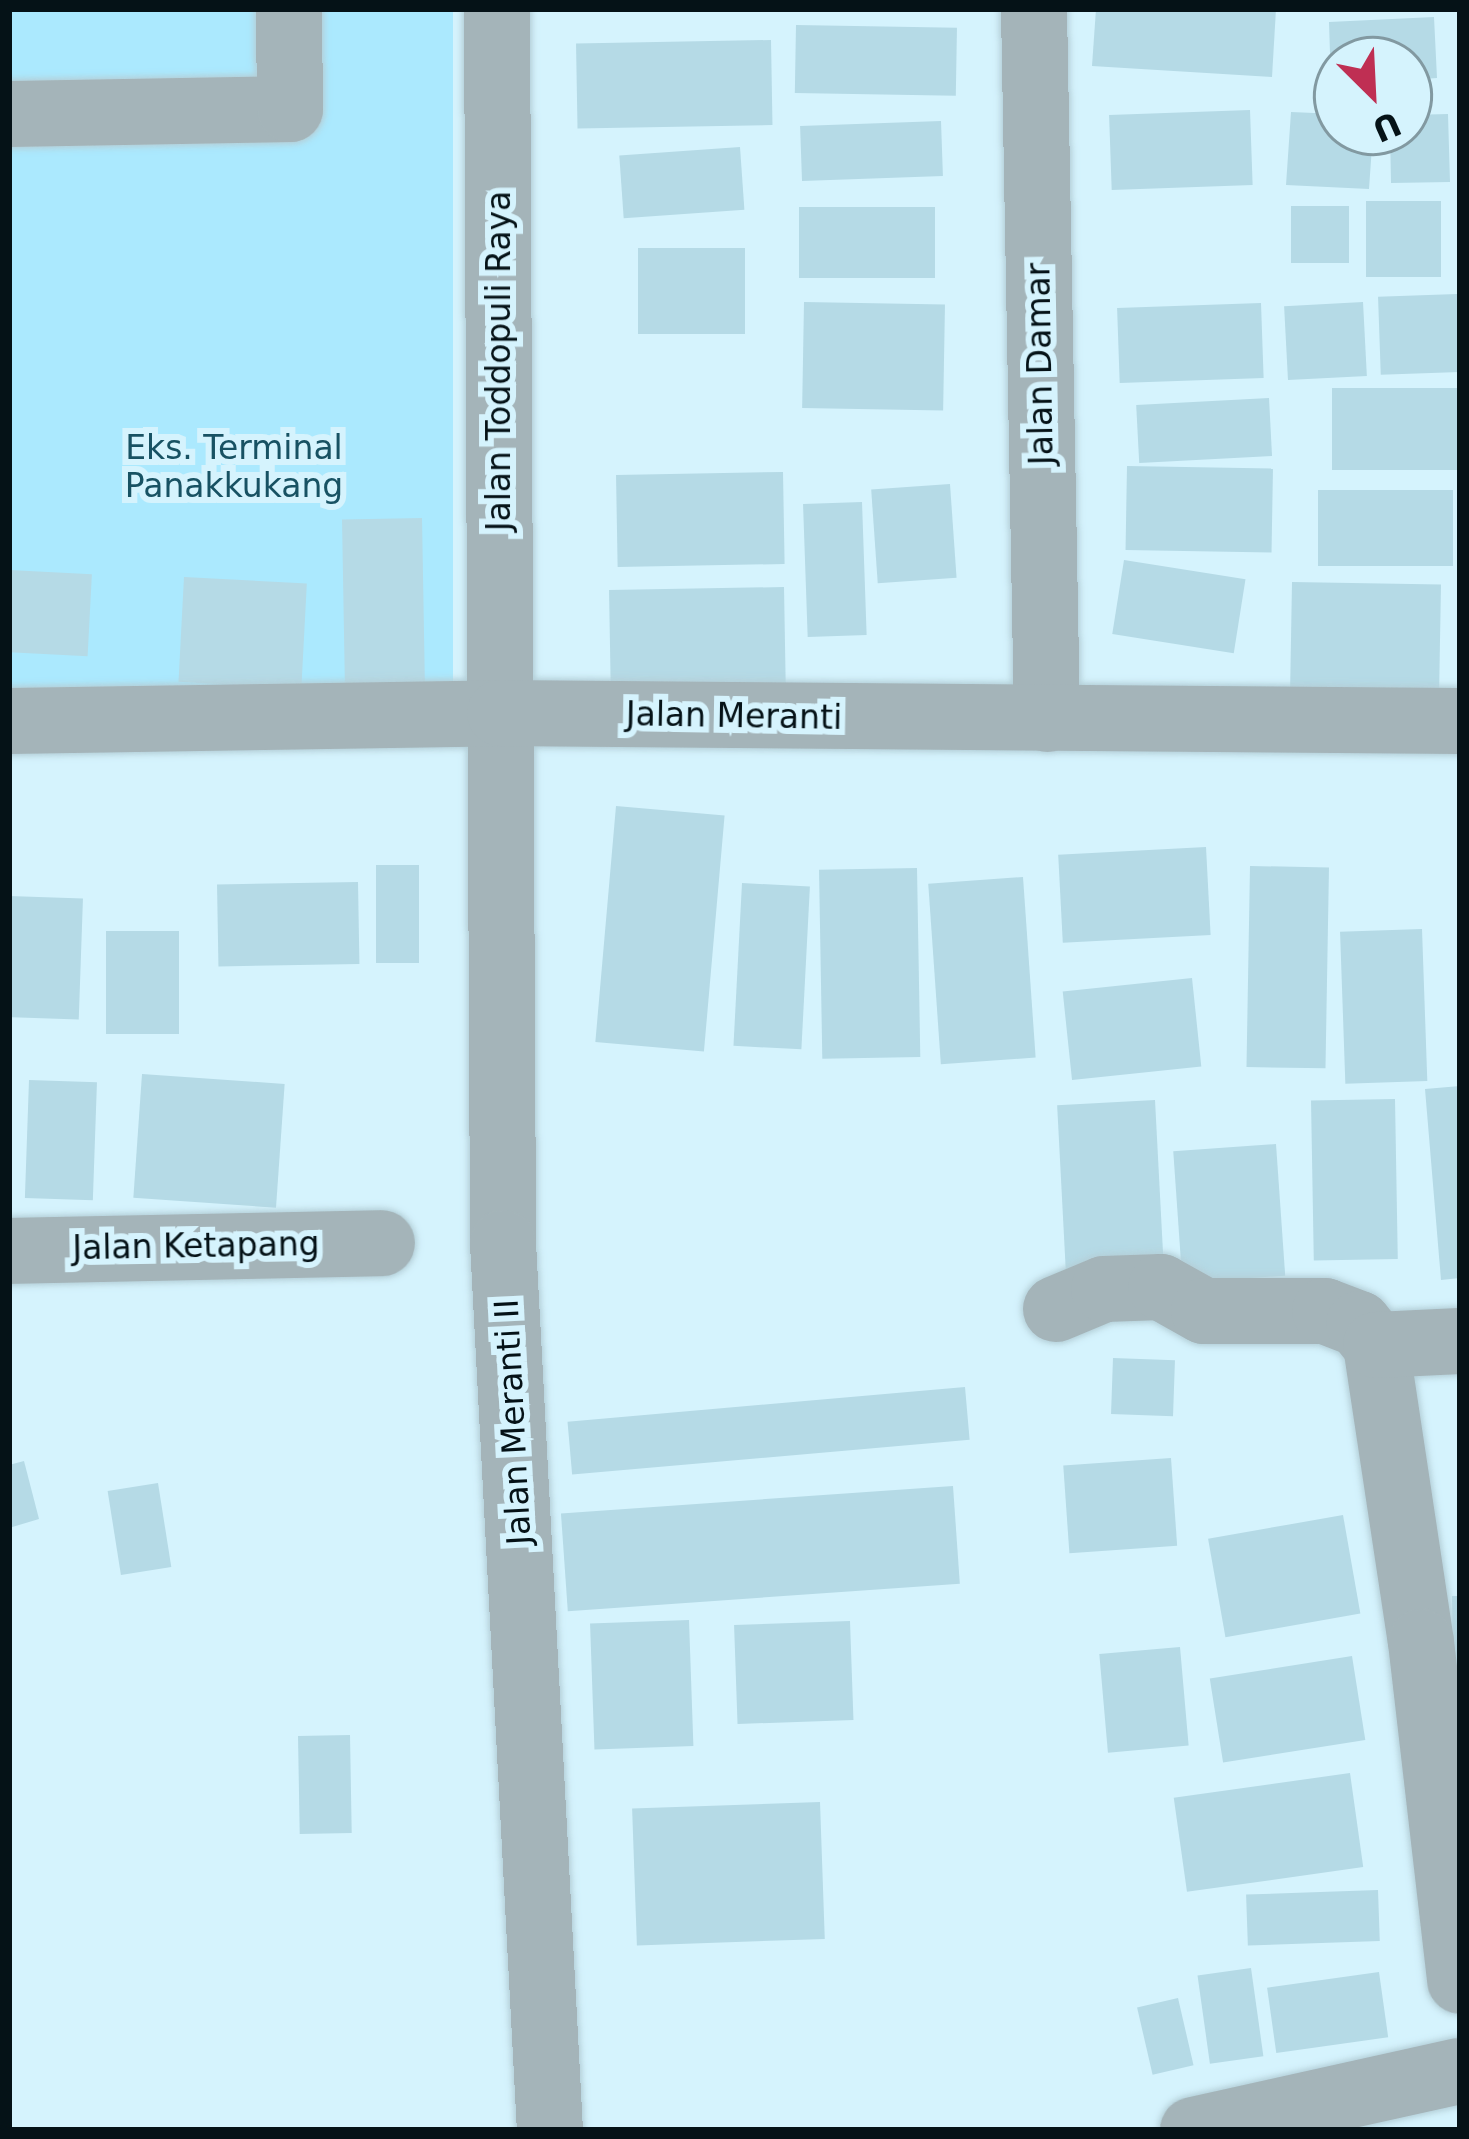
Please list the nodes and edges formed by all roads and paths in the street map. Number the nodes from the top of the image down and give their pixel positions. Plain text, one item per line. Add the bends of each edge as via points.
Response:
1 (289, 9) edge
2 (497, 9) edge
3 (1034, 9) edge
4 (9, 114) edge
5 (500, 713) junction
6 (1047, 719) junction
7 (1460, 721) edge
8 (9, 722) edge
9 (382, 1243) dead end
10 (9, 1251) edge
11 (1056, 1309) dead end
12 (1460, 1341) edge
13 (1376, 1345) junction
14 (1447, 1755) edge
15 (1460, 1981) edge
16 (1460, 2071) edge
17 (550, 2130) edge
18 (1193, 2130) edge

1 - 4 street via 290,109
2 - 5 street, Jalan Toddopuli Raya
3 - 6 street, Jalan Damar
5 - 6 street, Jalan Meranti
5 - 8 street, Jalan Meranti
5 - 17 street, Jalan Meranti II via 503,1243
6 - 7 street, Jalan Meranti
9 - 10 street, Jalan Ketapang
11 - 13 street via 1104,1289 1161,1287 1204,1311 1325,1311 1359,1324
12 - 13 street
13 - 14 street
14 - 15 street
16 - 18 street

